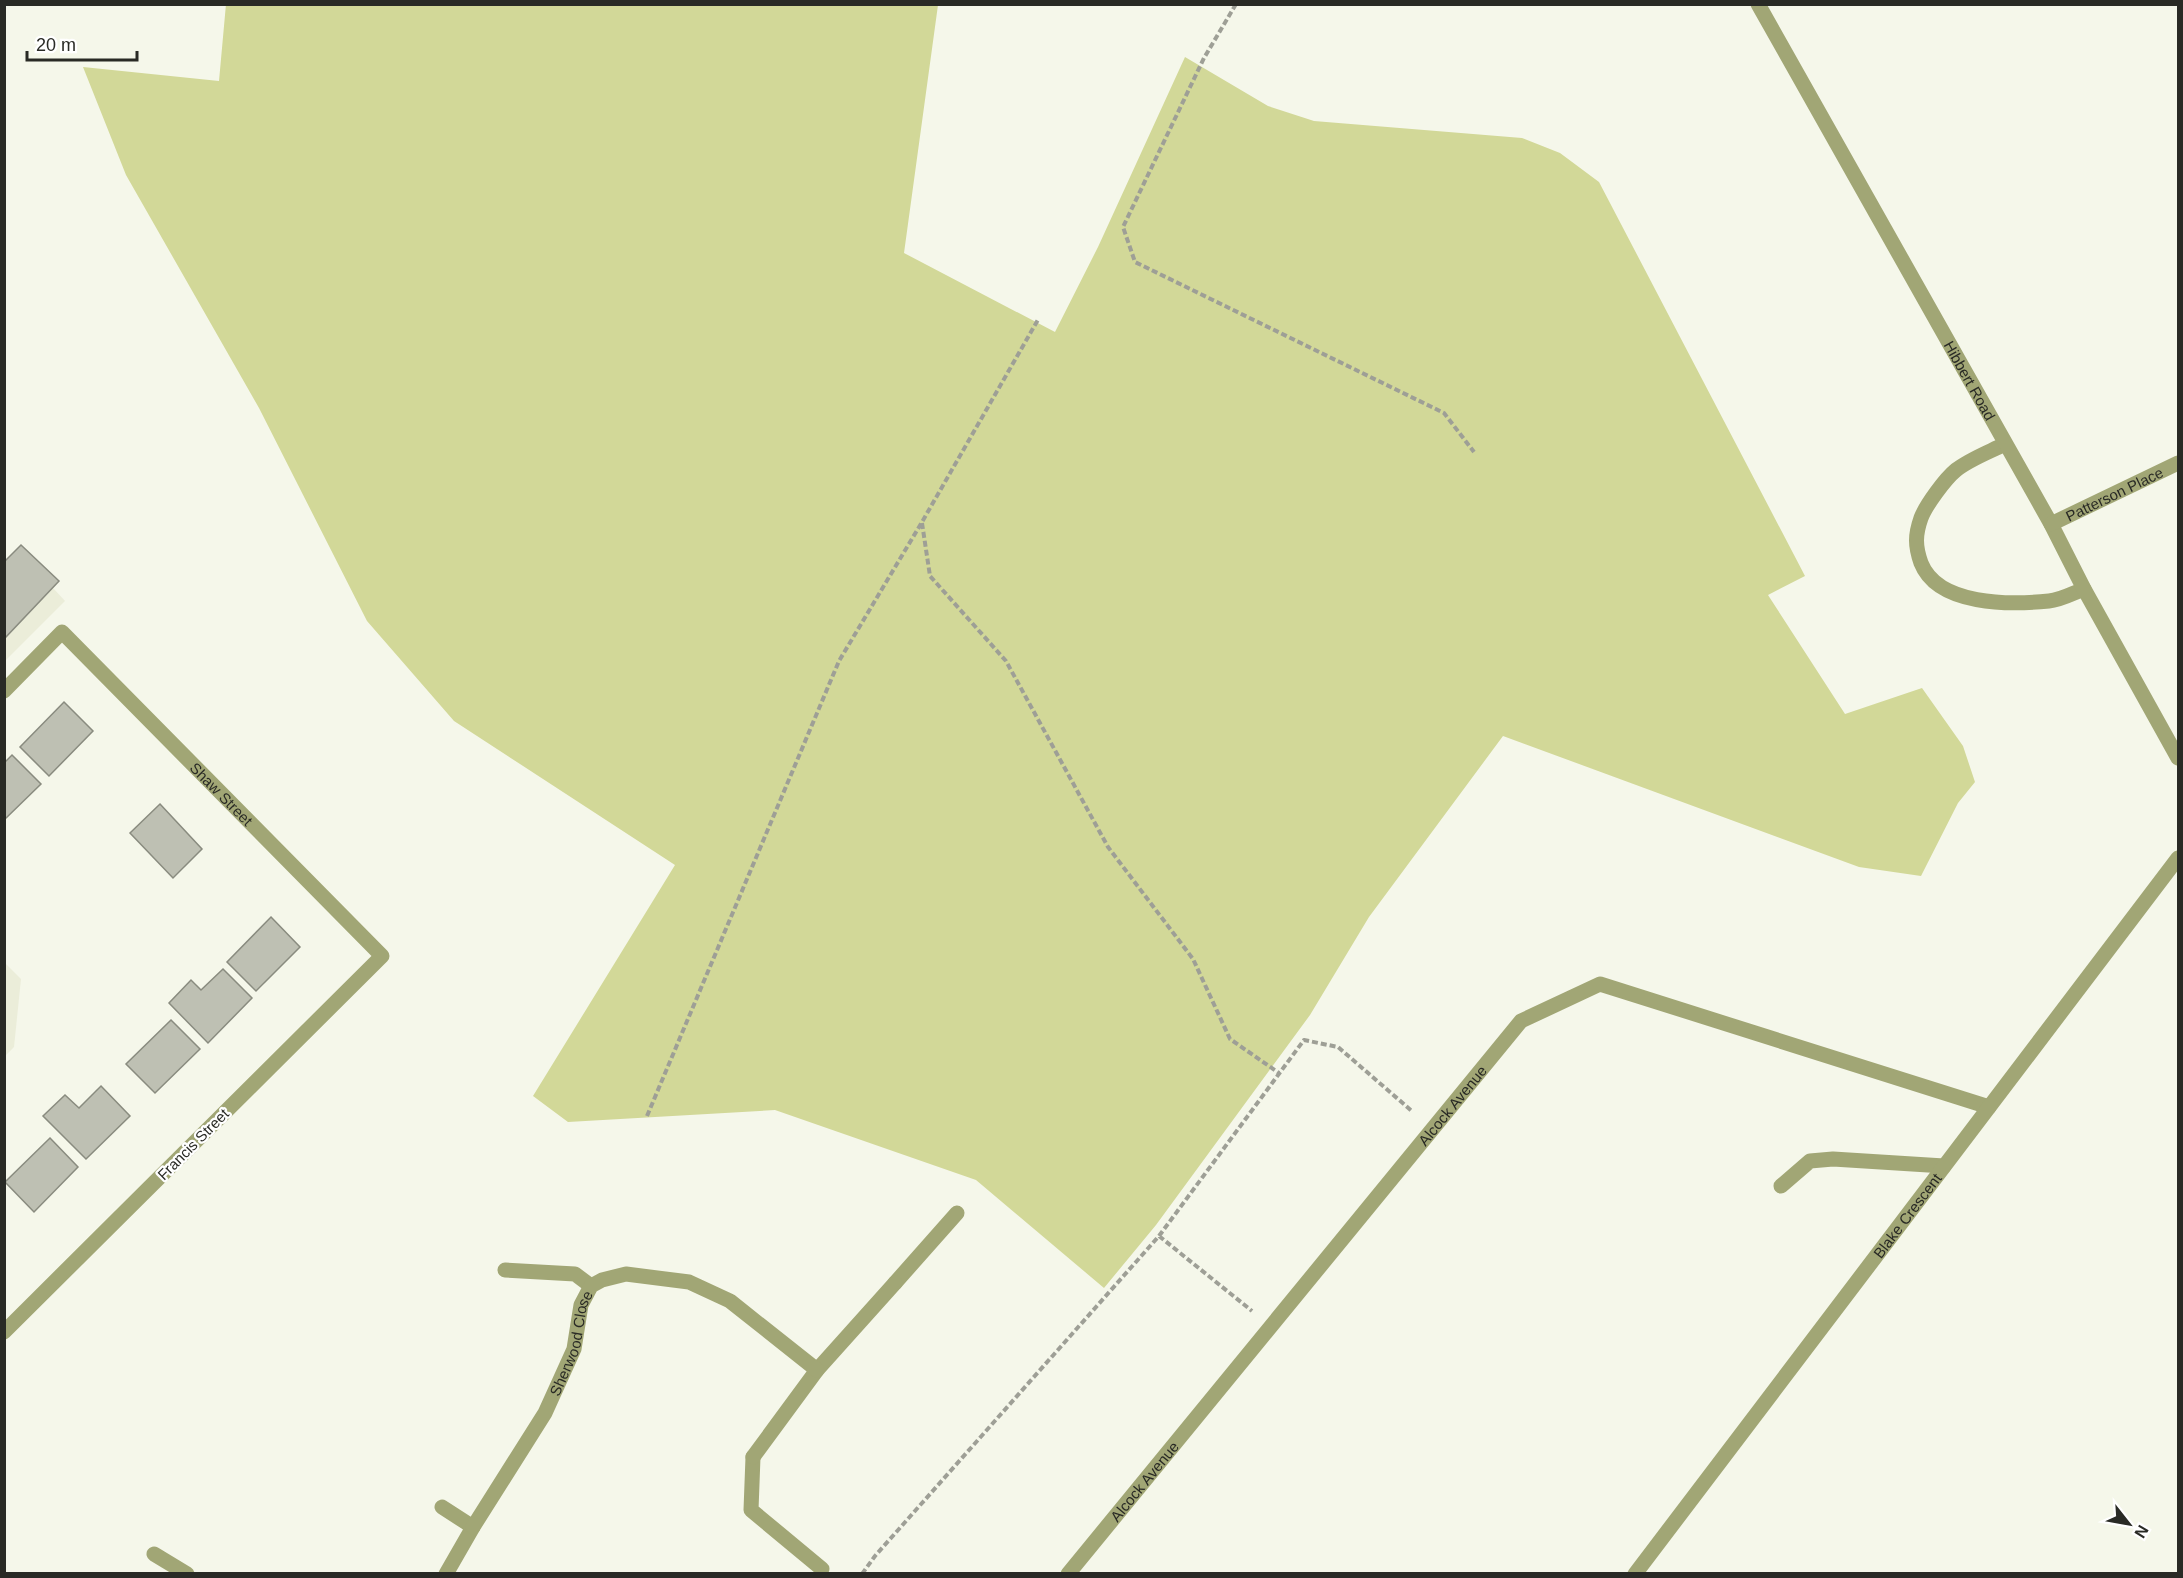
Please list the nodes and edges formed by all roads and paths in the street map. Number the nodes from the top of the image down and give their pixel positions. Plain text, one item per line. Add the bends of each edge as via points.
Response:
1 (1236, 4) edge
2 (1758, 4) edge
3 (1039, 318) dead end
4 (2005, 444) junction
5 (1474, 452) dead end
6 (2178, 463) edge
7 (922, 522) junction
8 (2051, 524) junction
9 (2084, 589) junction
10 (4, 691) edge
11 (2178, 758) edge
12 (2178, 858) edge
13 (382, 956) joint
14 (1279, 1073) junction
15 (1989, 1107) junction
16 (647, 1116) dead end
17 (1432, 1128) junction
18 (1944, 1166) junction
19 (1781, 1186) dead end
20 (957, 1213) dead end
21 (1159, 1236) junction
22 (505, 1270) dead end
23 (591, 1286) junction
24 (1270, 1326) junction
25 (4, 1332) edge
26 (818, 1370) junction
27 (441, 1507) dead end
28 (473, 1527) junction
29 (154, 1554) dead end
30 (822, 1569) dead end
31 (187, 1574) edge
32 (446, 1574) edge
33 (862, 1574) edge
34 (1068, 1574) edge
35 (1635, 1574) edge

1 - 5 path via 1204,58 1123,227 1135,262 1444,413
2 - 4 street, Hibbert Road
3 - 7 path
4 - 8 street, Hibbert Road
4 - 9 street via 1954,471 1923,513 1915,534 1923,568 1943,589 1981,600 2052,601
6 - 8 street, Patterson Place
7 - 14 path via 930,576 1006,661 1108,846 1193,959 1230,1039
7 - 16 path via 839,661
8 - 9 street, Hibbert Road
9 - 11 street, Hibbert Road
10 - 13 street, Shaw Street via 62,632
12 - 15 street, Blake Crescent
13 - 25 street, Francis Street
14 - 17 path via 1304,1040 1338,1047
14 - 21 path
15 - 17 street, Alcock Avenue via 1600,984 1521,1021
15 - 18 street, Blake Crescent
17 - 24 street, Alcock Avenue
18 - 19 street via 1810,1161
18 - 35 street, Blake Crescent
20 - 26 street
21 - 24 path
21 - 33 path
22 - 23 street via 575,1274
23 - 26 street, Sherwood Close via 627,1274 689,1282 730,1301
23 - 28 street, Sherwood Close via 581,1305 574,1349 545,1413
24 - 34 street, Alcock Avenue
26 - 30 street via 753,1456 751,1510
27 - 28 street
28 - 32 street, Sherwood Close
29 - 31 street

